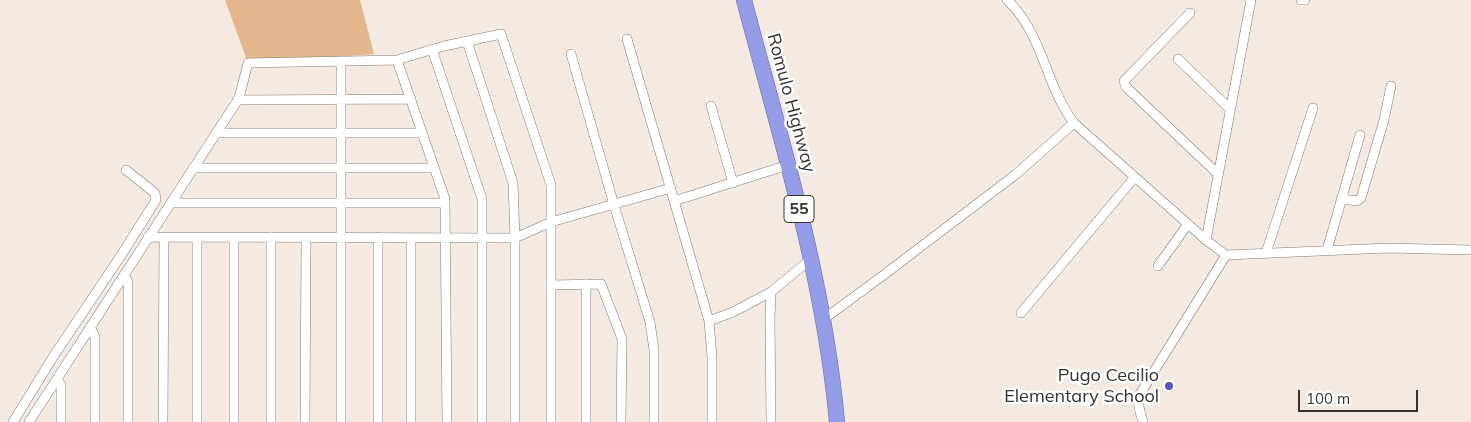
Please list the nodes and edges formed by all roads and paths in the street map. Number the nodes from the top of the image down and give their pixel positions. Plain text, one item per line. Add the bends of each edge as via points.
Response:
1 (744, 0) edge
2 (1007, 0) edge
3 (1251, 0) edge
4 (1301, 0) edge
5 (1305, 0) edge
6 (1190, 12) dead end
7 (627, 39) dead end
8 (467, 41) junction
9 (432, 49) junction
10 (571, 54) dead end
11 (1178, 59) dead end
12 (397, 60) junction
13 (341, 61) junction
14 (1391, 86) dead end
15 (341, 99) junction
16 (411, 99) junction
17 (237, 100) junction
18 (711, 106) dead end
19 (1313, 108) dead end
20 (1230, 109) junction
21 (1074, 123) junction
22 (216, 133) junction
23 (341, 133) junction
24 (422, 133) junction
25 (1360, 135) dead end
26 (788, 165) junction
27 (193, 168) junction
28 (341, 168) junction
29 (434, 168) junction
30 (126, 170) dead end
31 (1218, 174) junction
32 (1134, 178) junction
33 (733, 183) junction
34 (671, 188) junction
35 (1341, 199) junction
36 (674, 201) junction
37 (171, 202) junction
38 (341, 203) junction
39 (445, 204) junction
40 (614, 205) junction
41 (551, 222) junction
42 (1188, 224) junction
43 (148, 237) junction
44 (164, 237) junction
45 (197, 237) junction
46 (271, 237) junction
47 (234, 238) junction
48 (306, 238) junction
49 (341, 238) junction
50 (378, 238) junction
51 (412, 238) junction
52 (446, 238) junction
53 (482, 238) junction
54 (515, 238) junction
55 (1206, 240) junction
56 (1327, 250) junction
57 (1471, 250) edge
58 (1266, 252) junction
59 (1226, 256) junction
60 (812, 258) junction
61 (1158, 266) dead end
62 (124, 275) junction
63 (551, 284) junction
64 (586, 284) junction
65 (771, 292) junction
66 (1021, 312) dead end
67 (824, 319) junction
68 (708, 321) junction
69 (90, 327) junction
70 (57, 380) junction
71 (13, 422) edge
72 (29, 422) edge
73 (61, 422) edge
74 (95, 422) edge
75 (128, 422) edge
76 (163, 422) edge
77 (197, 422) edge
78 (234, 422) edge
79 (271, 422) edge
80 (305, 422) edge
81 (341, 422) edge
82 (378, 422) edge
83 (412, 422) edge
84 (446, 422) edge
85 (482, 422) edge
86 (515, 422) edge
87 (551, 422) edge
88 (586, 422) edge
89 (621, 422) edge
90 (654, 422) edge
91 (712, 422) edge
92 (771, 422) edge
93 (837, 422) edge
94 (1143, 422) edge

1 - 26 highway, Romulo Highway / 55
2 - 21 street via 1024,18 1060,101
3 - 20 street
4 - 5 street
6 - 31 street via 1124,82
7 - 34 street
8 - 9 street
8 - 41 street via 501,34 551,185
8 - 54 street via 513,183
9 - 12 street
9 - 53 street via 482,199
10 - 40 street
11 - 20 street
12 - 13 street
12 - 16 street
13 - 15 street
13 - 17 street via 248,63
14 - 35 street via 1362,198 1357,201
15 - 16 street
15 - 17 street
15 - 23 street
16 - 24 street
17 - 22 street
18 - 33 street
19 - 58 street
20 - 31 street
21 - 32 street
21 - 67 street via 1015,175
22 - 23 street
22 - 27 street
23 - 24 street
23 - 28 street
24 - 29 street
25 - 35 street
26 - 33 street
26 - 60 highway, Romulo Highway / 55
27 - 28 street
27 - 37 street
28 - 29 street
28 - 38 street
29 - 39 street
30 - 71 street via 155,192 156,200
31 - 55 street
32 - 42 street
32 - 66 street
33 - 36 street
34 - 36 street
34 - 40 street
35 - 56 street
36 - 68 street
37 - 38 street
37 - 43 street
38 - 39 street
38 - 49 street
39 - 52 street
40 - 41 street
40 - 90 street via 652,334
41 - 54 street
41 - 63 street
42 - 55 street
42 - 61 street
43 - 44 street
43 - 62 street
44 - 45 street
44 - 76 street
45 - 47 street
45 - 77 street
46 - 47 street
46 - 48 street
46 - 79 street
47 - 78 street
48 - 49 street
48 - 80 street
49 - 50 street
49 - 81 street
50 - 51 street
50 - 82 street
51 - 52 street
51 - 83 street
52 - 53 street
52 - 84 street
53 - 54 street
53 - 85 street
54 - 86 street
55 - 59 street
56 - 57 street
56 - 58 street
58 - 59 street
59 - 94 street via 1140,394 1138,408
60 - 65 street
60 - 67 highway, Romulo Highway / 55
62 - 69 street
62 - 75 street via 128,282
63 - 64 street
63 - 87 street
64 - 88 street
64 - 89 street via 600,284 622,339
65 - 68 street
65 - 92 street
67 - 93 highway, Romulo Highway / 55
68 - 91 street via 712,357
69 - 70 street
69 - 74 street via 95,337
70 - 72 street
70 - 73 street via 61,385

